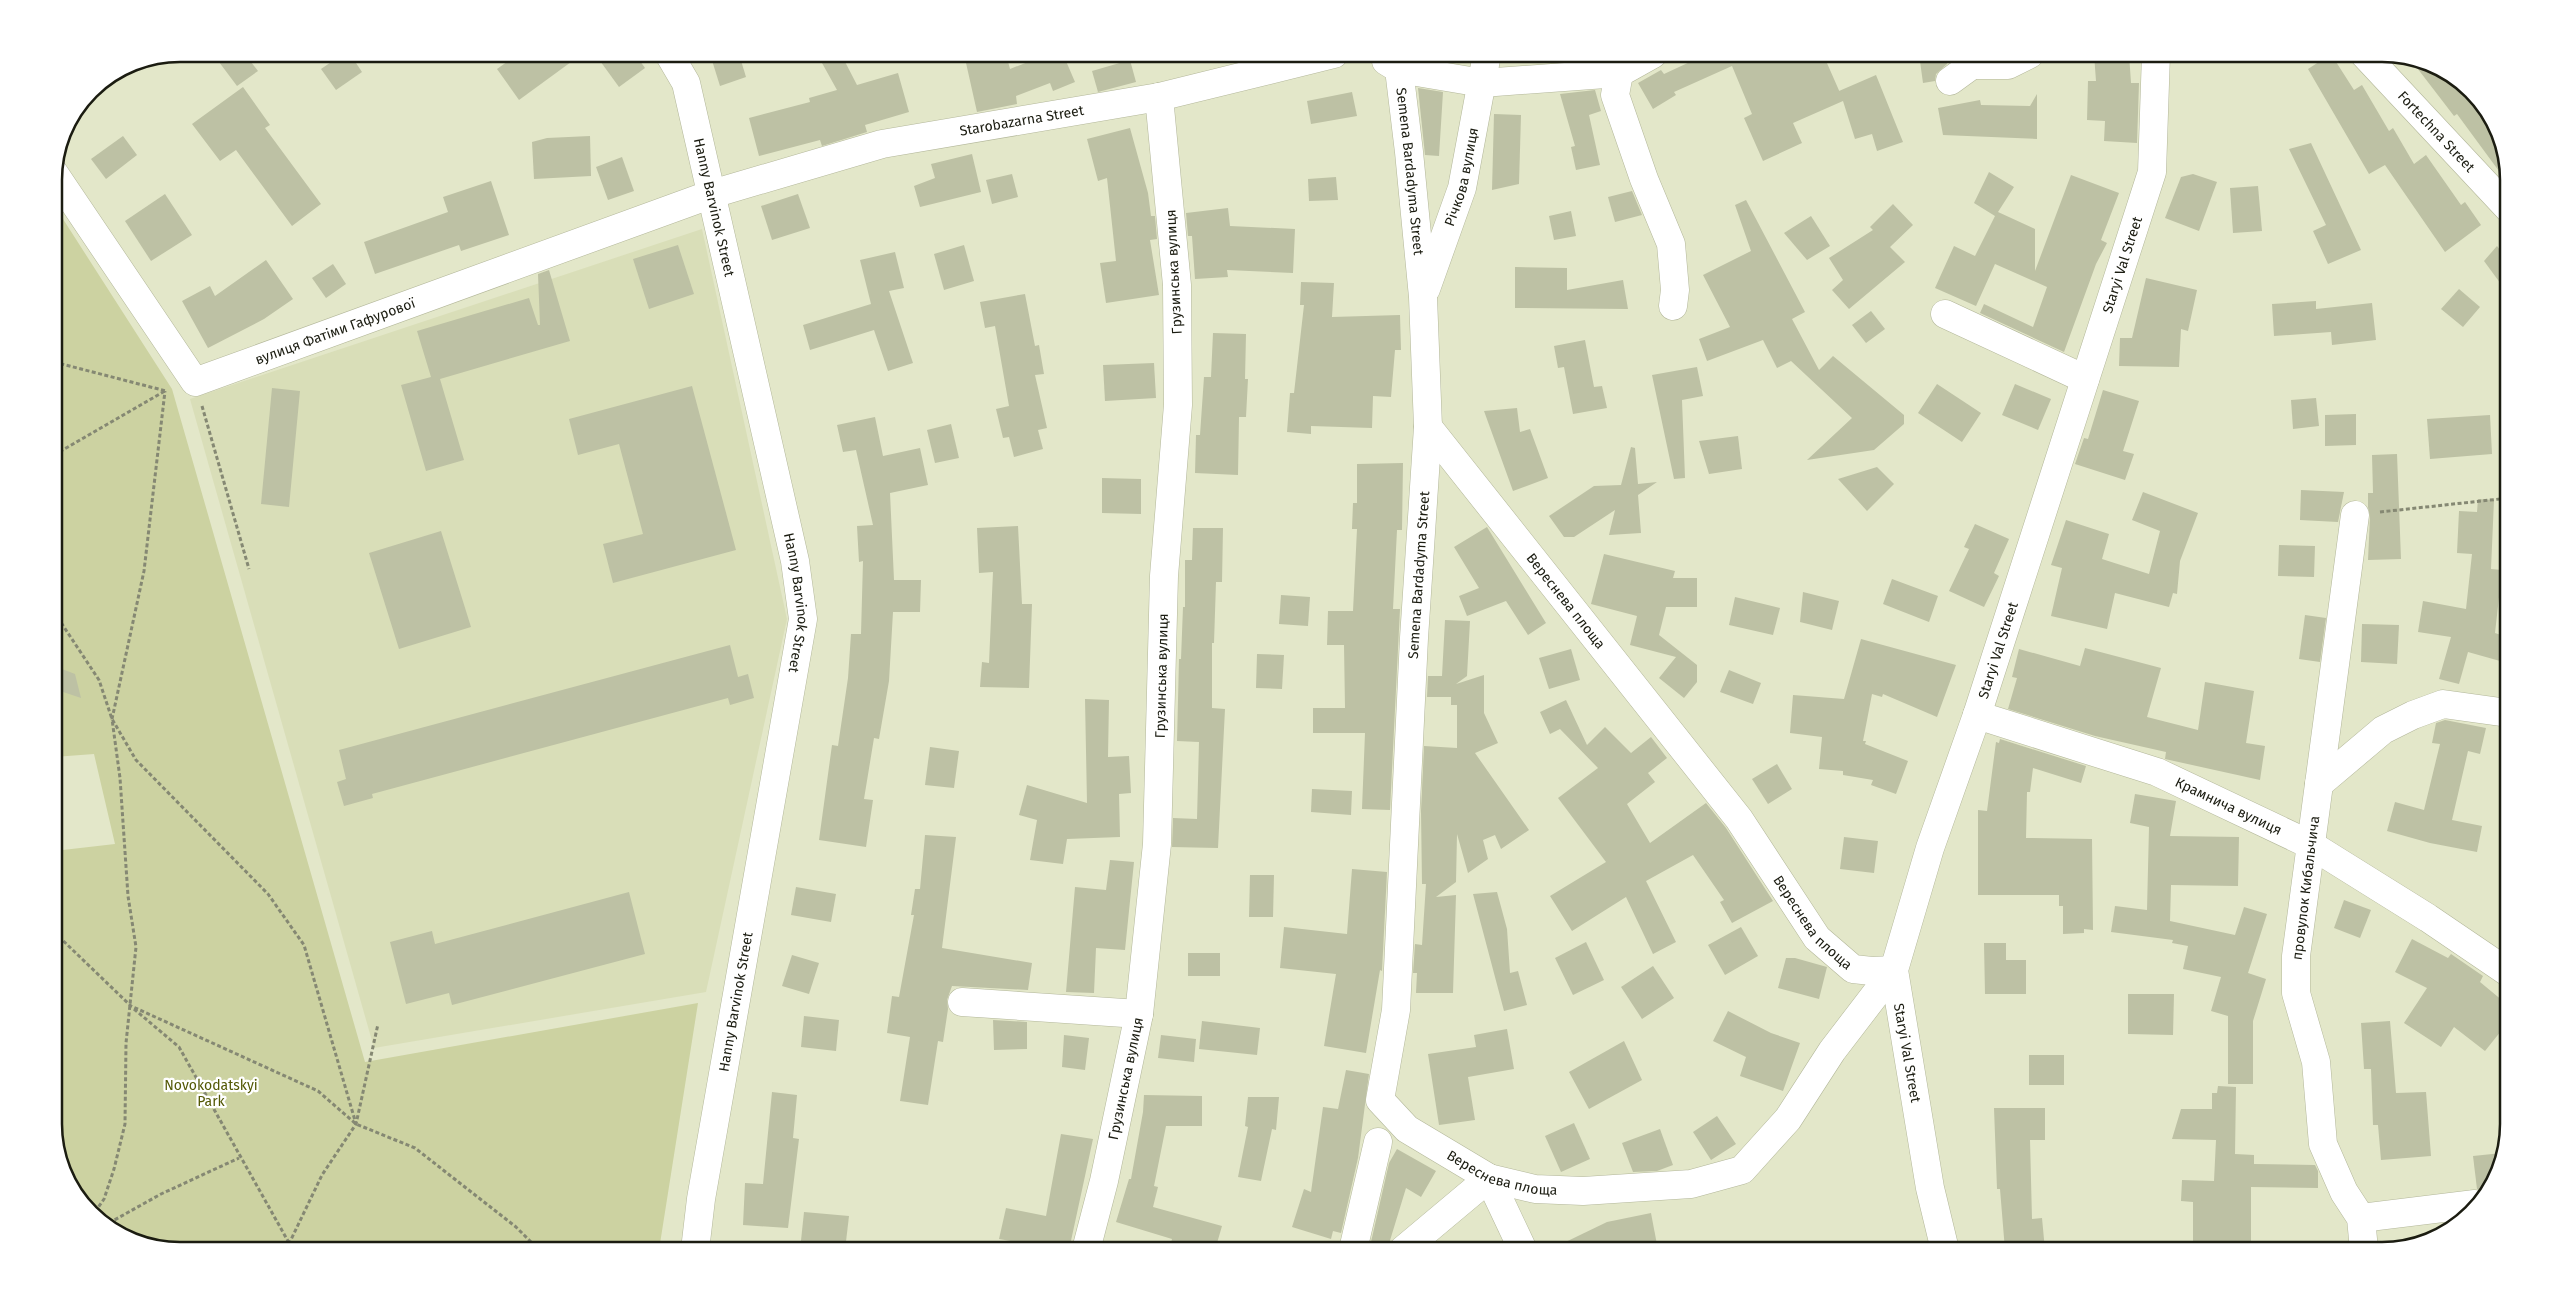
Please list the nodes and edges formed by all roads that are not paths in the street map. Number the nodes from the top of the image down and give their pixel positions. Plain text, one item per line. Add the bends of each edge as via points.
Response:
1 (674, 62) edge
2 (1301, 62) edge
3 (1394, 62) edge
4 (1486, 62) edge
5 (1639, 62) edge
6 (2012, 62) edge
7 (2156, 62) edge
8 (2371, 62) edge
9 (1619, 73) junction
10 (1950, 81) dead end
11 (1482, 83) junction
12 (1159, 97) junction
13 (63, 186) edge
14 (712, 194) junction
15 (2500, 199) edge
16 (1423, 297) junction
17 (1673, 306) dead end
18 (1944, 314) dead end
19 (2085, 379) junction
20 (1428, 427) junction
21 (2355, 515) road end
22 (2500, 712) edge
23 (1977, 715) junction
24 (2318, 784) junction
25 (2311, 846) junction
26 (2500, 967) edge
27 (1894, 970) junction
28 (962, 1002) dead end
29 (1140, 1014) junction
30 (1380, 1100) joint
31 (1378, 1142) dead end
32 (1489, 1178) junction
33 (2468, 1205) edge
34 (2361, 1218) junction
35 (697, 1242) edge
36 (1088, 1242) edge
37 (1355, 1242) edge
38 (1413, 1242) edge
39 (1519, 1242) edge
40 (1943, 1242) edge
41 (2363, 1242) edge

1 - 14 street, Hanny Barvinok Street via 686,83
2 - 12 street, Starobazarna Street
3 - 11 street
3 - 16 street, Semena Bardadyma Street
4 - 11 street, Річкова вулиця
5 - 9 street
6 - 10 street via 1972,64
7 - 19 street, Staryi Val Street via 2152,172
8 - 15 street, Fortechna Street
9 - 11 street
9 - 17 street via 1615,95 1644,180 1671,244 1675,290
11 - 16 street, Річкова вулиця via 1462,188
12 - 14 street, Starobazarna Street via 882,144
12 - 29 street, Грузинська вулиця via 1177,285 1178,405 1164,576 1157,844
13 - 14 street, вулиця Фатіми Гафурової via 195,382
14 - 35 street, Hanny Barvinok Street via 795,561 803,620 701,1199
16 - 20 street, Semena Bardadyma Street
18 - 19 street
19 - 23 street, Staryi Val Street
20 - 27 street, Вереснева площа via 1739,819 1817,938 1853,968
20 - 30 street, Semena Bardadyma Street via 1396,1010
21 - 24 street, провулок Кибальчича
22 - 24 street via 2443,704 2413,715 2383,730
23 - 25 street, Крамнича вулиця via 2157,772
23 - 27 street, Staryi Val Street via 1930,848
24 - 25 street, провулок Кибальчича
25 - 26 street, Крамнича вулиця
25 - 34 street, провулок Кибальчича via 2296,956 2296,993 2316,1062 2323,1144 2344,1192
27 - 32 street, Вереснева площа via 1832,1051 1788,1119 1742,1170 1691,1184 1583,1191 1535,1189
27 - 40 street, Staryi Val Street via 1930,1188
28 - 29 street
29 - 36 street, Грузинська вулиця
30 - 32 street, Вереснева площа via 1407,1129
31 - 37 street
32 - 38 street
32 - 39 street
33 - 34 street
34 - 41 street, провулок Кибальчича

